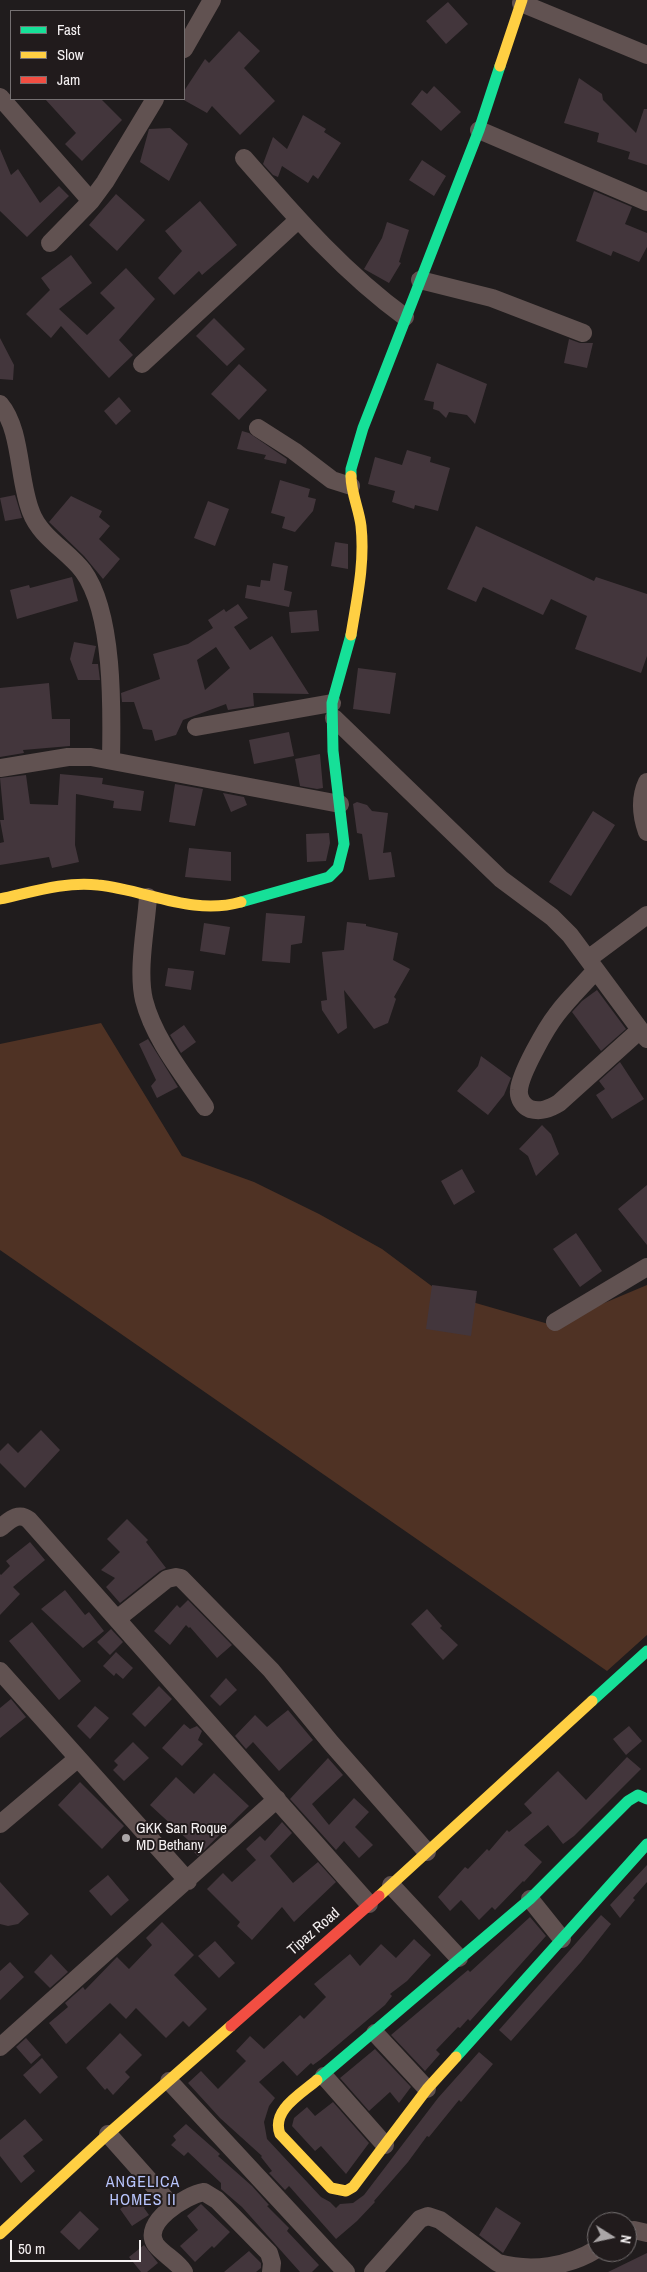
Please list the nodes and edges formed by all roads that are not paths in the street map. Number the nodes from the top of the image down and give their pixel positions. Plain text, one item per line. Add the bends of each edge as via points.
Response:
1 (212, 0) edge
2 (521, 2) edge
3 (185, 47) edge
4 (647, 55) edge
5 (0, 97) edge
6 (154, 100) edge
7 (480, 130) junction
8 (244, 158) dead end
9 (91, 201) junction
10 (647, 202) edge
11 (298, 220) junction
12 (50, 244) dead end
13 (420, 280) junction
14 (405, 317) junction
15 (583, 333) dead end
16 (142, 364) dead end
17 (0, 404) edge
18 (258, 428) dead end
19 (351, 486) junction
20 (333, 710) junction
21 (196, 727) dead end
22 (111, 760) junction
23 (0, 768) edge
24 (647, 782) edge
25 (340, 804) junction
26 (647, 832) edge
27 (148, 897) junction
28 (0, 899) edge
29 (647, 914) edge
30 (592, 965) junction
31 (644, 1034) edge
32 (205, 1107) dead end
33 (647, 1267) edge
34 (555, 1322) dead end
35 (0, 1528) edge
36 (117, 1619) junction
37 (647, 1651) edge
38 (0, 1671) edge
39 (77, 1759) junction
40 (277, 1799) junction
41 (647, 1799) edge
42 (0, 1824) edge
43 (647, 1844) edge
44 (427, 1852) junction
45 (188, 1881) junction
46 (391, 1885) junction
47 (530, 1899) junction
48 (369, 1904) junction
49 (562, 1939) junction
50 (459, 1958) junction
51 (375, 2033) junction
52 (4, 2036) edge
53 (324, 2076) junction
54 (169, 2081) junction
55 (427, 2089) junction
56 (108, 2134) junction
57 (385, 2145) junction
58 (172, 2206) junction
59 (0, 2234) edge
60 (587, 2254) edge
61 (184, 2272) edge
62 (271, 2272) edge
63 (346, 2272) edge
64 (373, 2272) edge

1 - 3 street
2 - 4 street
2 - 7 street
5 - 9 street
6 - 9 street via 119,162
7 - 10 street
7 - 13 street
8 - 11 street
9 - 12 street
11 - 14 street via 372,293
11 - 16 street
13 - 14 street
13 - 15 street via 492,298
14 - 19 street via 363,428 351,469
17 - 22 street via 11,425 26,500 37,525 83,571 95,592 102,616 113,699
18 - 19 street via 332,480
19 - 20 street via 361,525 362,573
20 - 21 street
20 - 25 street via 333,751
20 - 30 street via 501,879 552,917
22 - 23 street via 68,757
22 - 25 street
24 - 26 street via 641,800
25 - 27 street via 344,844 342,859 328,877 224,907 185,905
27 - 28 street via 80,884
27 - 32 street via 142,975 144,999 153,1026
29 - 30 street
30 - 31 street
30 - 31 street via 541,1041 523,1076 519,1091 521,1102 526,1108 549,1110
33 - 34 street
35 - 36 street via 16,1516 30,1520
36 - 40 street
36 - 44 street via 167,1579 181,1578 271,1670
37 - 44 street, Tipaz Road
38 - 39 street
39 - 42 street
39 - 45 street
40 - 45 street
40 - 48 street
41 - 47 street via 638,1795 628,1801
43 - 49 street
44 - 46 street, Tipaz Road
45 - 52 street
46 - 48 street, Tipaz Road
46 - 50 street
47 - 49 street
47 - 50 street
48 - 54 street, Tipaz Road
49 - 55 street
50 - 51 street
51 - 53 street
51 - 55 street
53 - 57 street
53 - 57 street via 282,2110 276,2126 280,2134 331,2188 346,2191
54 - 56 street, Tipaz Road
54 - 63 street
55 - 57 street
56 - 58 street
56 - 59 street, Tipaz Road
58 - 61 street via 152,2233 156,2245
58 - 62 street via 195,2193 210,2195 268,2253
60 - 64 street via 564,2266 523,2270 508,2268 440,2220 428,2216 420,2219

